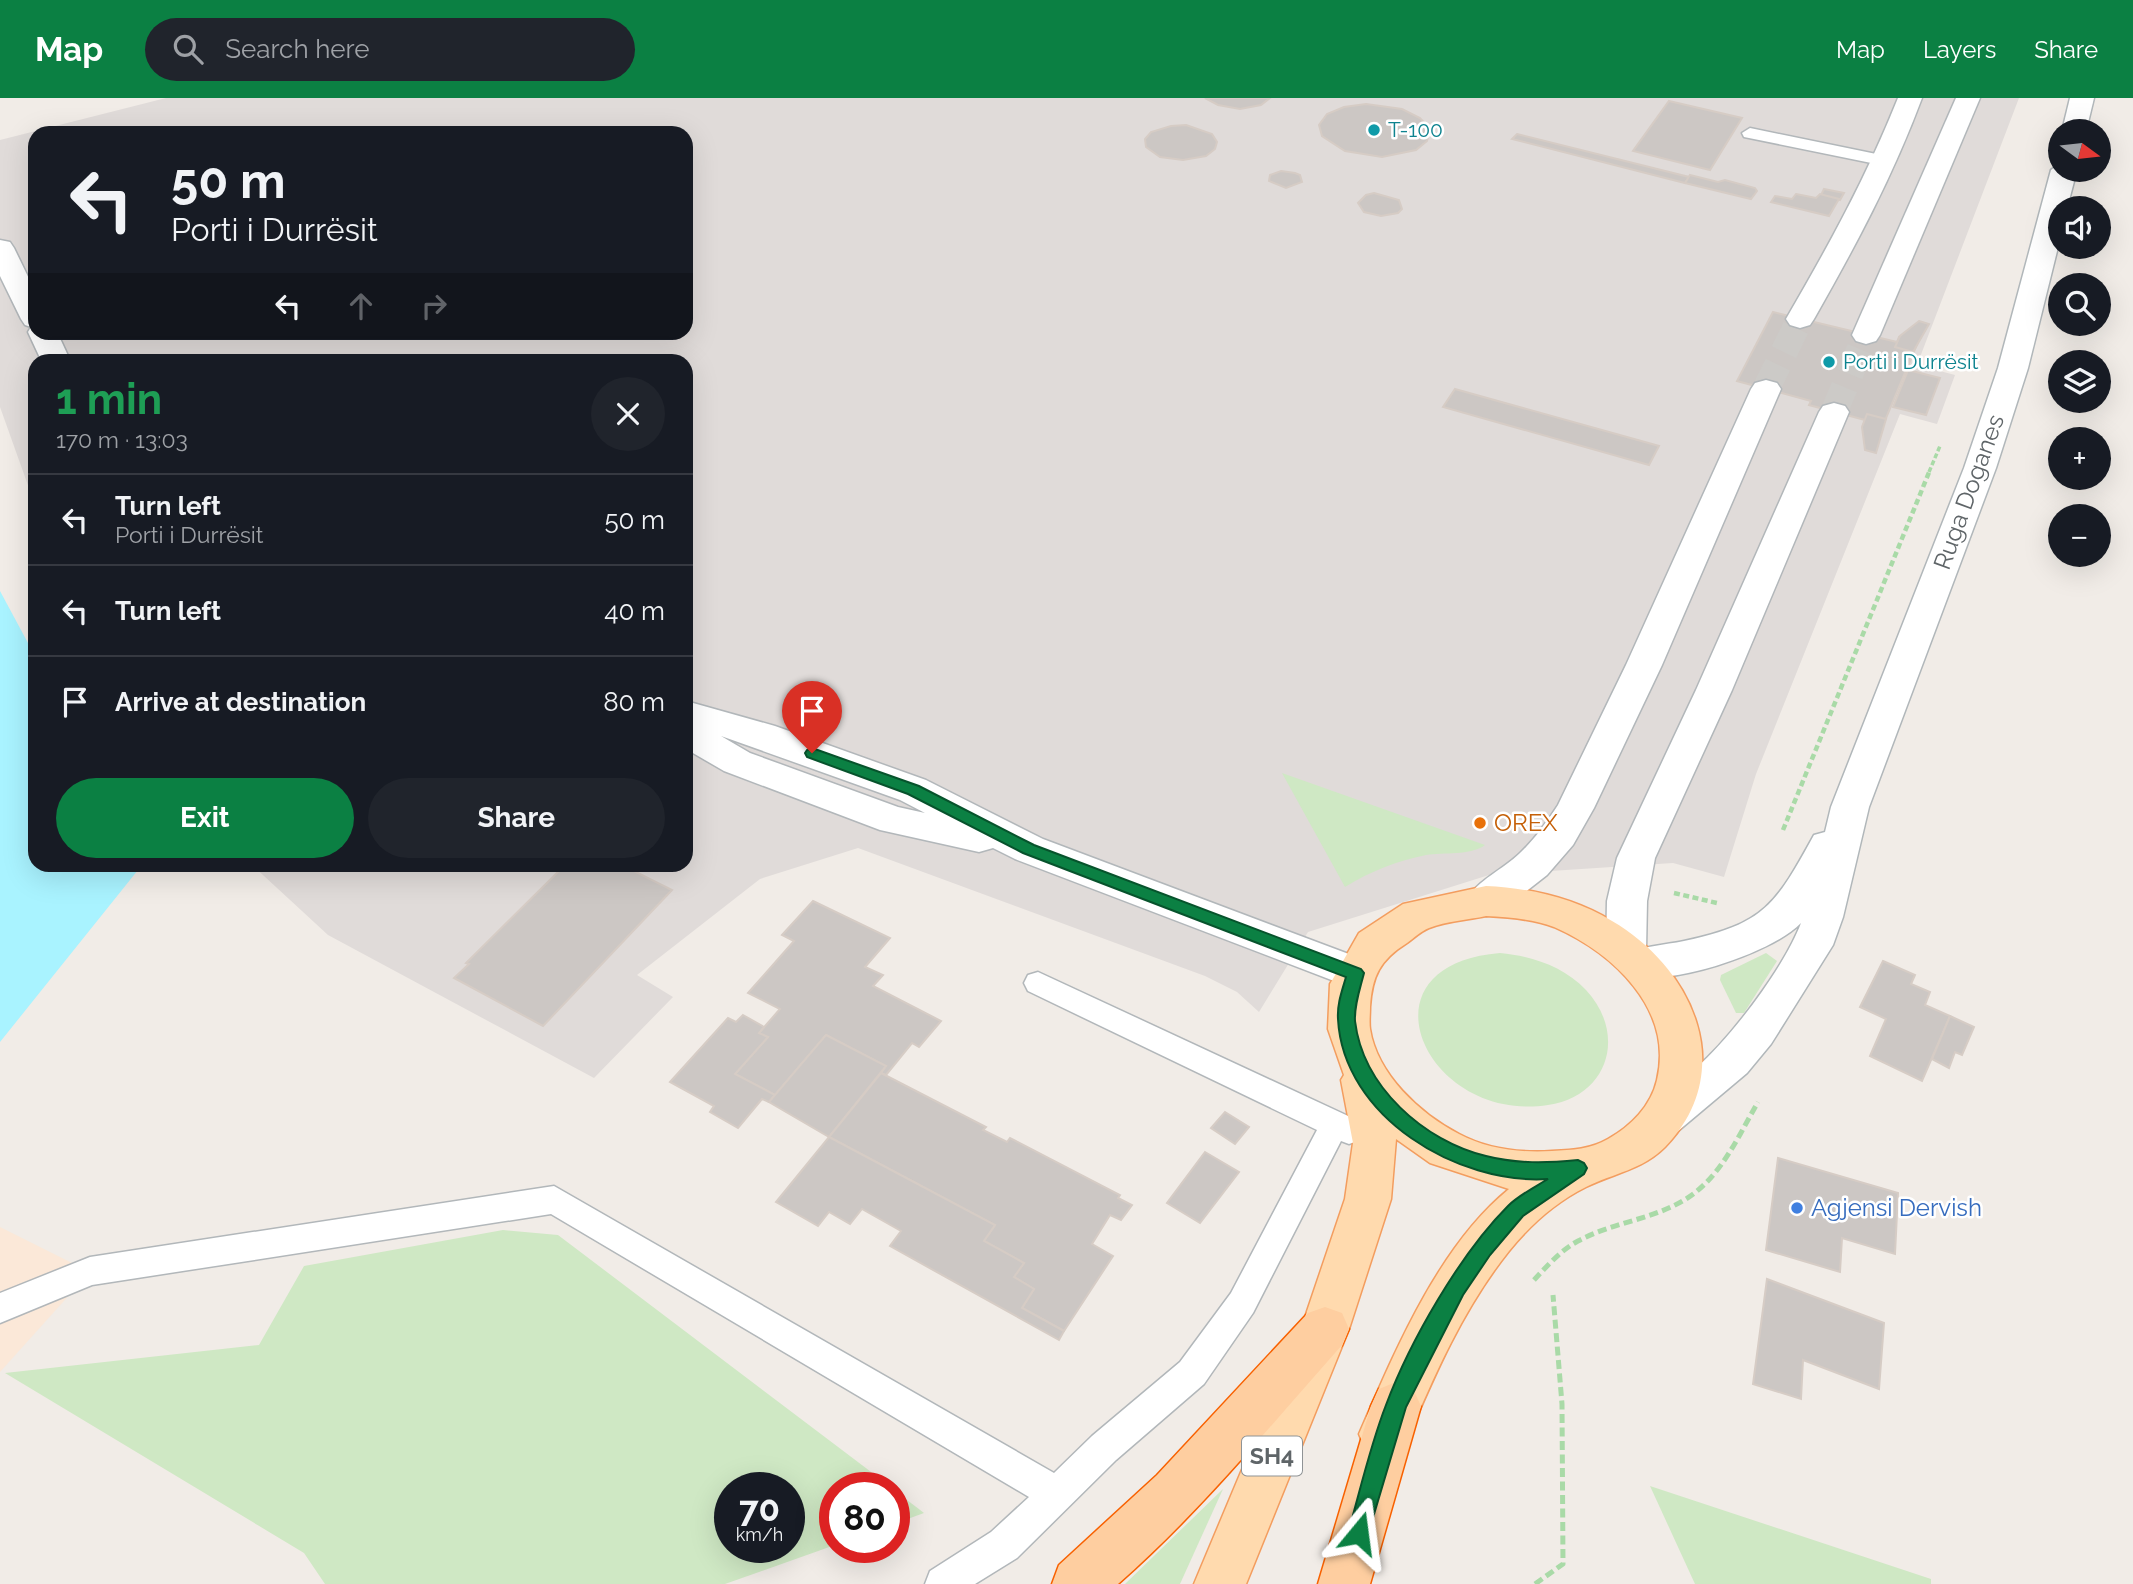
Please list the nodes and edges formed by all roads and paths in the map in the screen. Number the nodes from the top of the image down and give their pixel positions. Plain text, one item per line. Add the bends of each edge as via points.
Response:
1 (1910, 98) edge
2 (1968, 98) edge
3 (2082, 98) edge
4 (2077, 119) edge
5 (1750, 133) dead end
6 (1886, 161) junction
7 (2061, 182) edge
8 (0, 248) edge
9 (28, 305) edge
10 (1800, 319) tunnel mouth
11 (1866, 335) tunnel mouth
12 (1766, 389) tunnel mouth
13 (1834, 412) tunnel mouth
14 (1943, 439) dead end
15 (693, 716) edge
16 (693, 737) edge
17 (1850, 807) junction
18 (1780, 835) dead end
19 (1029, 849) junction
20 (1629, 882) junction
21 (1486, 901) junction
22 (1720, 904) dead end
23 (1633, 957) junction
24 (1355, 973) junction
25 (1038, 983) dead end
26 (1362, 1071) junction
27 (1663, 1118) junction
28 (1335, 1124) junction
29 (1375, 1143) junction
30 (1578, 1168) junction
31 (1553, 1296) dead end
32 (0, 1308) edge
33 (1325, 1329) junction
34 (1396, 1406) junction
35 (1057, 1494) junction
36 (943, 1584) edge
37 (1078, 1584) edge
38 (1220, 1584) edge
39 (1319, 1584) edge
40 (1344, 1584) edge
41 (1535, 1584) edge

1 - 6 street
2 - 11 street
3 - 4 street
5 - 6 lane
6 - 10 street
7 - 17 street, Ruga Doganes via 2013,368 1980,468
8 - 9 street
12 - 21 street via 1575,808 1533,865
13 - 20 street
14 - 18 path
15 - 19 street via 762,735 913,790
16 - 19 street via 737,762 893,820
17 - 23 street via 1793,906 1777,922 1694,955
17 - 27 street via 1812,945 1732,1061
19 - 24 street
20 - 22 path
20 - 23 street
21 - 23 main road, SH4 via 1529,905 1570,917
21 - 24 main road, SH4 via 1430,909 1399,925 1373,946
23 - 27 main road, SH4 via 1670,1005 1679,1031 1680,1086
24 - 26 main road, SH4 via 1347,1021
25 - 28 lane
26 - 29 main road, SH4
26 - 30 main road, SH4 via 1401,1120 1461,1156 1532,1172
27 - 30 main road, SH4 via 1637,1145
28 - 29 lane
28 - 35 lane via 1242,1303 1192,1373
29 - 33 main road, SH4 via 1368,1199
30 - 34 main road, SH4 via 1516,1210 1483,1249 1432,1331
31 - 41 path via 1562,1404 1563,1564
32 - 35 lane via 90,1271 554,1200
33 - 37 highway via 1168,1500
33 - 38 main road, SH4
34 - 39 main road, SH4
34 - 40 highway
35 - 36 lane via 1004,1545

